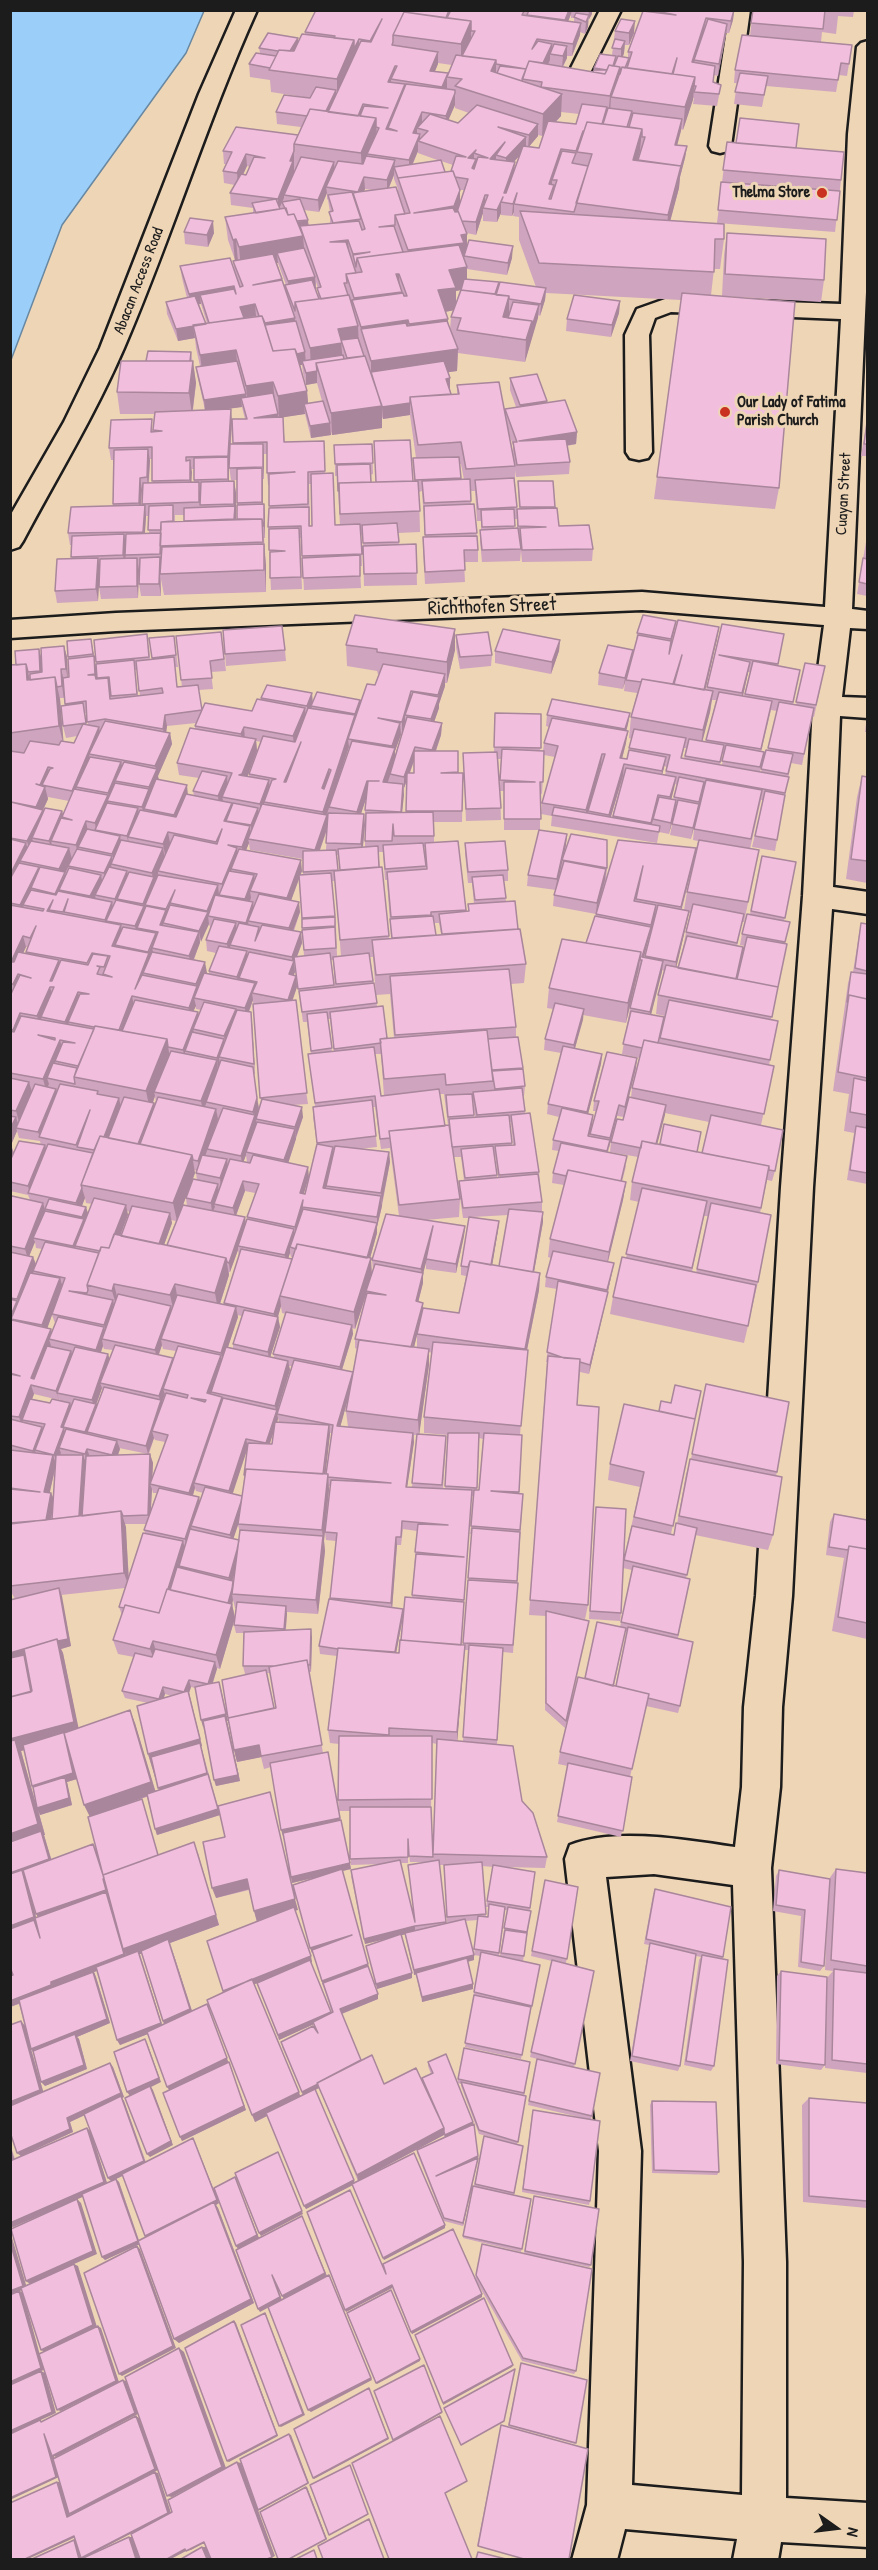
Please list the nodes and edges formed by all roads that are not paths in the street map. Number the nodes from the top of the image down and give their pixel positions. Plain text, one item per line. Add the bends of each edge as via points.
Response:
1 (247, 10) edge
2 (611, 10) edge
3 (740, 10) edge
4 (867, 47) edge
5 (578, 76) edge
6 (865, 91) edge
7 (720, 146) dead end
8 (862, 226) edge
9 (853, 312) junction
10 (858, 387) edge
11 (639, 452) dead end
12 (10, 541) edge
13 (853, 619) edge
14 (10, 629) edge
15 (827, 706) junction
16 (867, 708) edge
17 (818, 896) junction
18 (867, 903) edge
19 (752, 1868) junction
20 (609, 2505) junction
21 (867, 2525) edge
22 (760, 2539) edge
23 (594, 2559) edge

1 - 12 street, Abacan Access Road via 198,124 111,351
2 - 5 street
3 - 7 street
4 - 6 street, Cuayan Street
6 - 8 street, Cuayan Street via 859,134
8 - 9 street, Cuayan Street
9 - 10 street, Cuayan Street
9 - 11 street via 668,305 645,314 637,335
10 - 13 street, Cuayan Street
13 - 14 street, Richthofen Street via 642,601
13 - 15 street, Cuayan Street
15 - 16 street
15 - 17 street, Cuayan Street
17 - 18 street
17 - 19 street, Cuayan Street via 774,1596
19 - 20 street via 654,1855 584,1859 620,2151
19 - 22 street, Cuayan Street via 765,2262
20 - 22 street
20 - 23 street
21 - 22 street

